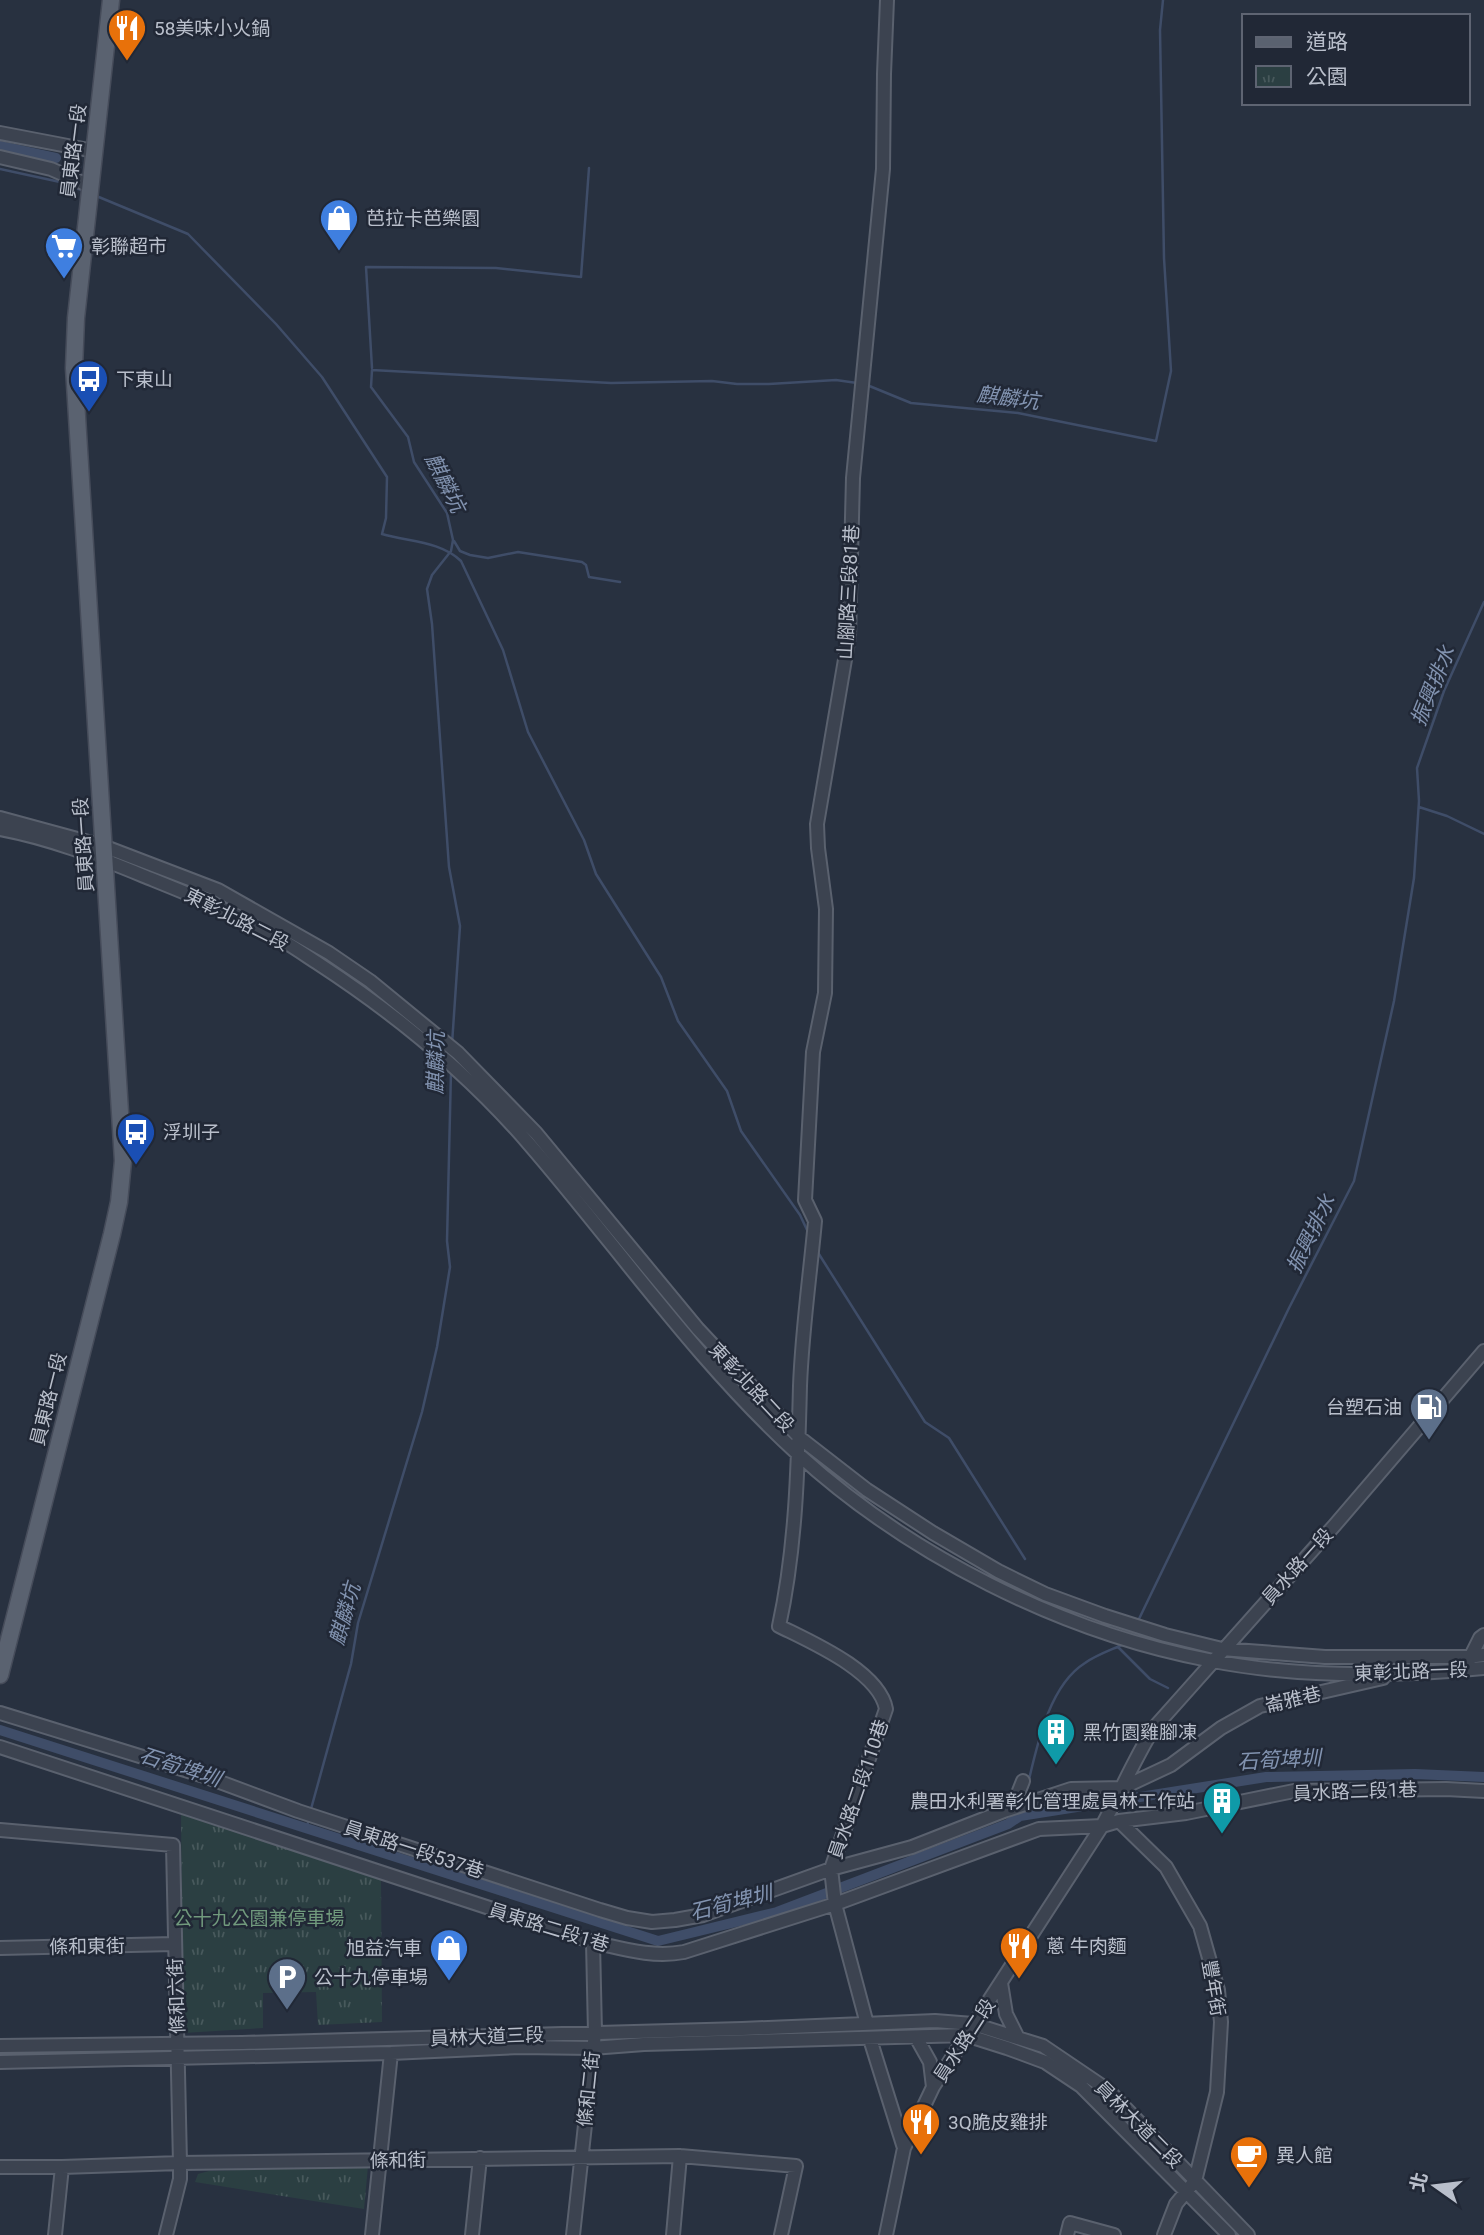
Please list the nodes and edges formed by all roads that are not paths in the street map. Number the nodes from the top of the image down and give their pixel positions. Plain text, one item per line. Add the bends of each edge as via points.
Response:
1 (111, 0) edge
2 (887, 0) edge
3 (0, 134) edge
4 (94, 151) junction
5 (0, 157) edge
6 (90, 186) junction
7 (0, 818) edge
8 (0, 829) edge
9 (104, 853) junction
10 (453, 1057) junction
11 (1484, 1351) edge
12 (800, 1438) junction
13 (799, 1455) junction
14 (1484, 1635) edge
15 (1222, 1650) junction
16 (1484, 1655) edge
17 (1213, 1661) junction
18 (1468, 1664) junction
19 (1484, 1668) edge
20 (1400, 1672) junction
21 (0, 1675) edge
22 (0, 1713) edge
23 (0, 1747) edge
24 (1023, 1781) dead end
25 (1122, 1788) junction
26 (1484, 1790) edge
27 (1004, 1811) junction
28 (1119, 1821) junction
29 (1102, 1826) junction
30 (0, 1830) edge
31 (831, 1869) junction
32 (835, 1904) junction
33 (593, 1942) junction
34 (174, 1944) junction
35 (0, 1948) edge
36 (1001, 1983) junction
37 (867, 2024) junction
38 (973, 2024) junction
39 (595, 2032) junction
40 (966, 2035) junction
41 (1017, 2036) junction
42 (916, 2037) junction
43 (870, 2039) junction
44 (178, 2042) junction
45 (0, 2046) edge
46 (593, 2048) junction
47 (391, 2053) junction
48 (177, 2057) junction
49 (0, 2062) edge
50 (933, 2087) junction
51 (904, 2148) junction
52 (680, 2156) junction
53 (480, 2158) junction
54 (581, 2158) junction
55 (379, 2160) junction
56 (180, 2163) junction
57 (0, 2167) edge
58 (62, 2168) junction
59 (1191, 2186) junction
60 (55, 2235) edge
61 (166, 2235) edge
62 (372, 2235) edge
63 (472, 2235) edge
64 (573, 2235) edge
65 (673, 2235) edge
66 (780, 2235) edge
67 (886, 2235) edge
68 (1067, 2235) edge
69 (1114, 2235) edge
70 (1164, 2235) edge
71 (1229, 2235) edge
72 (1248, 2235) edge

1 - 4 main road, 員東路一段
2 - 12 street, 山腳路三段81巷 via 883,169 853,478 849,636 817,824 826,909 825,993 813,1052 805,1200 815,1221 800,1385
3 - 4 street
4 - 6 main road, 員東路一段
5 - 6 street via 51,169
6 - 9 main road, 員東路一段 via 74,368
7 - 9 street, 東彰北路二段
8 - 9 street, 東彰北路二段
9 - 10 street, 東彰北路二段 via 218,890 276,922 370,981
9 - 21 main road, 員東路一段 via 122,1133 119,1202
10 - 12 street, 東彰北路二段 via 536,1133 698,1329
10 - 13 street, 東彰北路二段 via 687,1337
11 - 15 street, 員水路一段
12 - 13 street
12 - 15 street, 東彰北路二段 via 867,1490 998,1572 1124,1622
13 - 17 street, 東彰北路二段 via 858,1503 994,1587 1120,1637
13 - 31 street, 員水路二段110巷 via 788,1583 779,1626 838,1656 878,1690 886,1709
14 - 18 street
15 - 17 street, 員水路一段
15 - 18 street, 東彰北路一段
16 - 18 street, 東彰北路一段
17 - 20 street, 東彰北路一段 via 1304,1672
17 - 25 street, 員水路一段 via 1153,1728
18 - 19 street, 東彰北路一段
18 - 20 street, 東彰北路一段
20 - 25 street, 崙雅巷 via 1260,1706 1171,1765
22 - 31 street, 員東路一段537巷 via 201,1775 627,1918 652,1922 703,1915
23 - 33 street, 員東路二段1巷
24 - 27 street via 1015,1801
25 - 27 street, 員東路一段537巷 via 1071,1789
25 - 29 street, 員水路二段
26 - 28 street, 員水路二段1巷 via 1294,1791
27 - 31 street, 員東路一段537巷 via 912,1847
28 - 29 street, 員水路二段1巷
28 - 59 street, 豐年街 via 1166,1867 1200,1926 1218,1990 1217,2092
29 - 32 street, 員東路二段1巷 via 1039,1829
29 - 36 street, 員水路二段
30 - 34 street, 條和六街 via 173,1845
31 - 32 street
32 - 33 street, 員東路二段1巷 via 667,1955
32 - 37 street
33 - 39 street, 條和二街
34 - 35 street, 條和東街
34 - 44 street, 條和六街
36 - 38 street, 員水路二段
36 - 41 street via 1006,2014
37 - 38 street, 員林大道三段
37 - 39 street, 員林大道三段
38 - 40 street, 員水路二段
38 - 41 street, 員林大道二段
39 - 44 street, 員林大道三段
39 - 46 street, 條和二街
40 - 42 street, 員林大道三段
40 - 50 street, 員水路二段
40 - 59 street, 員林大道二段 via 1045,2062 1081,2086
41 - 59 street, 員林大道二段 via 1043,2046 1108,2090
42 - 43 street, 員林大道三段
42 - 50 street via 930,2062
43 - 46 street, 員林大道三段
43 - 51 street
44 - 45 street, 員林大道三段
44 - 48 street, 條和六街
46 - 47 street, 員林大道三段
46 - 54 street, 條和二街
47 - 48 street, 員林大道三段
47 - 55 street
48 - 49 street, 員林大道三段
48 - 56 street, 條和六街
50 - 51 street, 員水路二段
51 - 67 street, 員水路二段
52 - 54 street, 條和街
52 - 65 street
52 - 66 street, 條和街 via 796,2166
53 - 54 street, 條和街
53 - 55 street, 條和街
53 - 63 street
54 - 64 street, 條和二街
55 - 56 street, 條和街
55 - 62 street
56 - 58 street, 條和街
56 - 61 street, 條和六街
57 - 58 street, 條和街
58 - 60 street
59 - 70 street, 豐年街 via 1176,2204
59 - 71 street, 員林大道二段
59 - 72 street, 員林大道二段
68 - 69 street via 1070,2222

